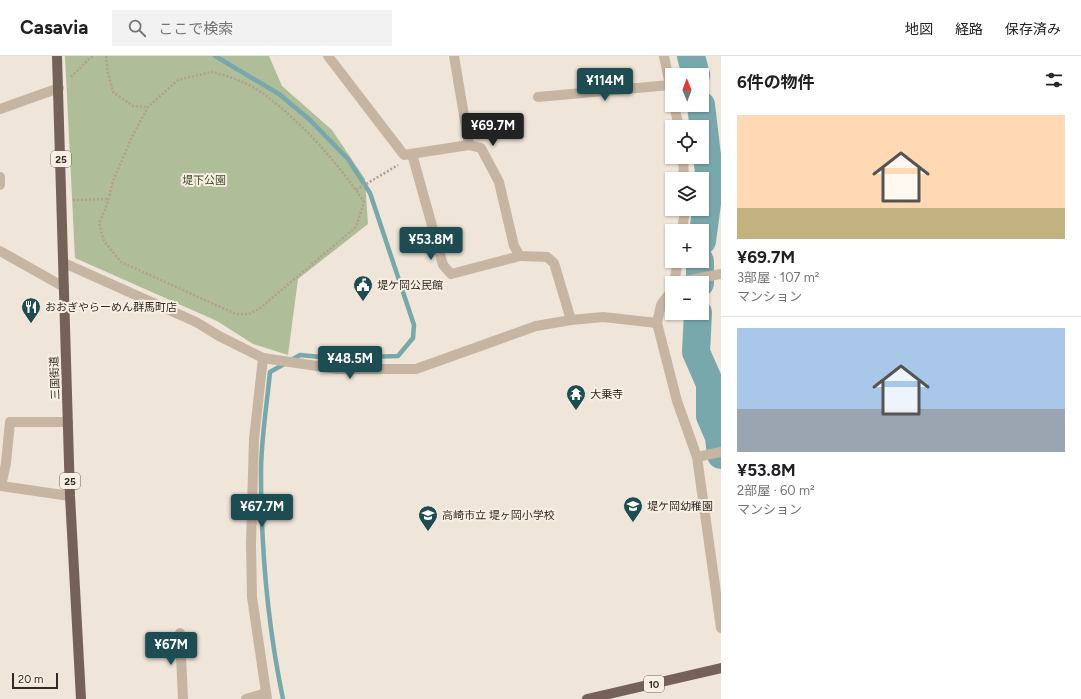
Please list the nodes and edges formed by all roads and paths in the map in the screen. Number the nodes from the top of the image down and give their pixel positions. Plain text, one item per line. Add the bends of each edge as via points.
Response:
1 (57, 56) edge
2 (94, 56) edge
3 (106, 56) edge
4 (328, 56) edge
5 (454, 56) edge
6 (664, 56) edge
7 (666, 68) edge
8 (63, 85) junction
9 (665, 90) edge
10 (538, 97) dead end
11 (148, 107) junction
12 (0, 109) edge
13 (469, 145) junction
14 (408, 154) junction
15 (0, 177) edge
16 (0, 185) edge
17 (356, 190) junction
18 (108, 199) junction
19 (72, 200) dead end
20 (0, 251) edge
21 (520, 256) junction
22 (64, 263) junction
23 (721, 274) edge
24 (709, 276) edge
25 (64, 287) junction
26 (665, 300) edge
27 (571, 320) junction
28 (657, 323) junction
29 (262, 358) junction
30 (68, 422) junction
31 (721, 452) edge
32 (697, 457) junction
33 (3, 462) edge
34 (70, 496) junction
35 (721, 628) edge
36 (180, 632) dead end
37 (721, 668) edge
38 (266, 696) edge
39 (601, 697) edge
40 (81, 699) edge
41 (183, 699) edge
42 (246, 699) edge
43 (587, 699) edge

1 - 8 main road, 三国街道 / 25
2 - 8 path
3 - 11 path via 113,92 133,106
4 - 14 street
5 - 13 street
6 - 7 street
8 - 12 street
8 - 22 main road, 三国街道 / 25
9 - 10 street
11 - 17 path via 178,80 211,72 228,76 269,97 319,144
11 - 18 path via 131,139
13 - 14 street
13 - 21 street via 482,148 499,182 514,246
14 - 17 path via 401,164
14 - 21 street via 443,265 451,274
15 - 16 street
17 - 18 path via 364,202 356,227 259,309 249,314 236,314 121,262 104,241 99,223
18 - 19 path
20 - 25 street
21 - 27 street via 547,257 554,263
22 - 25 main road, 三国街道 / 25
22 - 29 street via 196,322
23 - 24 street
25 - 30 main road, 三国街道 / 25
26 - 28 street via 661,305
27 - 28 street via 603,317
27 - 29 street via 536,326 416,368 338,369
28 - 32 street via 677,401
29 - 38 street via 254,439 251,543 252,597
30 - 33 street via 10,422
30 - 34 main road, 三国街道 / 25
31 - 32 street
32 - 35 street
33 - 34 street via 1,486
34 - 40 main road, 三国街道 / 25
36 - 41 street
37 - 39 main road, 10
38 - 42 street
39 - 43 main road, 10

